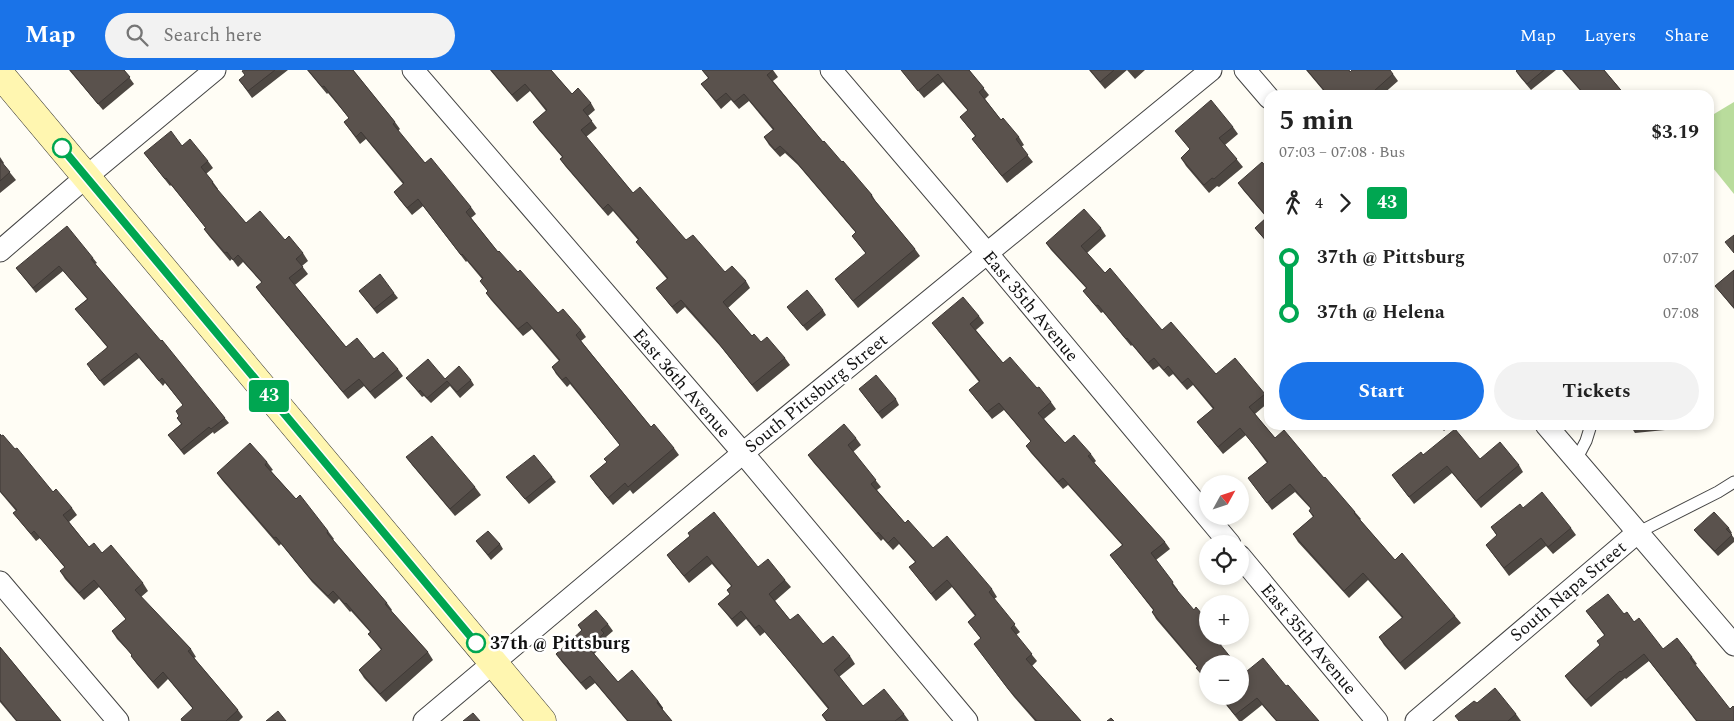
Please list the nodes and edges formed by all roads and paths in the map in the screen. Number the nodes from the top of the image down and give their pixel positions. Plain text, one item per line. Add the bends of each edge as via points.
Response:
1 (215, 70) edge
2 (413, 70) edge
3 (831, 70) edge
4 (1211, 70) edge
5 (1245, 70) edge
6 (0, 74) edge
7 (1264, 92) edge
8 (86, 177) junction
9 (0, 251) edge
10 (987, 253) junction
11 (1550, 430) edge
12 (1589, 430) edge
13 (742, 453) junction
14 (1576, 460) junction
15 (1734, 482) edge
16 (1637, 533) junction
17 (1222, 535) edge
18 (1249, 567) edge
19 (0, 582) edge
20 (1734, 645) edge
21 (492, 663) junction
22 (118, 721) edge
23 (424, 721) edge
24 (542, 721) edge
25 (967, 721) edge
26 (1377, 721) edge
27 (1416, 721) edge

1 - 8 street
2 - 13 street, East 36th Avenue
3 - 10 street, East 35th Avenue
4 - 10 street, South Pittsburg Street
5 - 7 street
6 - 8 street
8 - 9 street
8 - 21 street
10 - 13 street, South Pittsburg Street
10 - 17 street, East 35th Avenue
11 - 14 street
12 - 14 lane
13 - 21 street, South Pittsburg Street
13 - 25 street, East 36th Avenue
14 - 16 street
15 - 16 lane, South Napa Street
16 - 20 street
16 - 27 street, South Napa Street
18 - 26 street, East 35th Avenue
19 - 22 street
21 - 23 street, South Pittsburg Street
21 - 24 street

